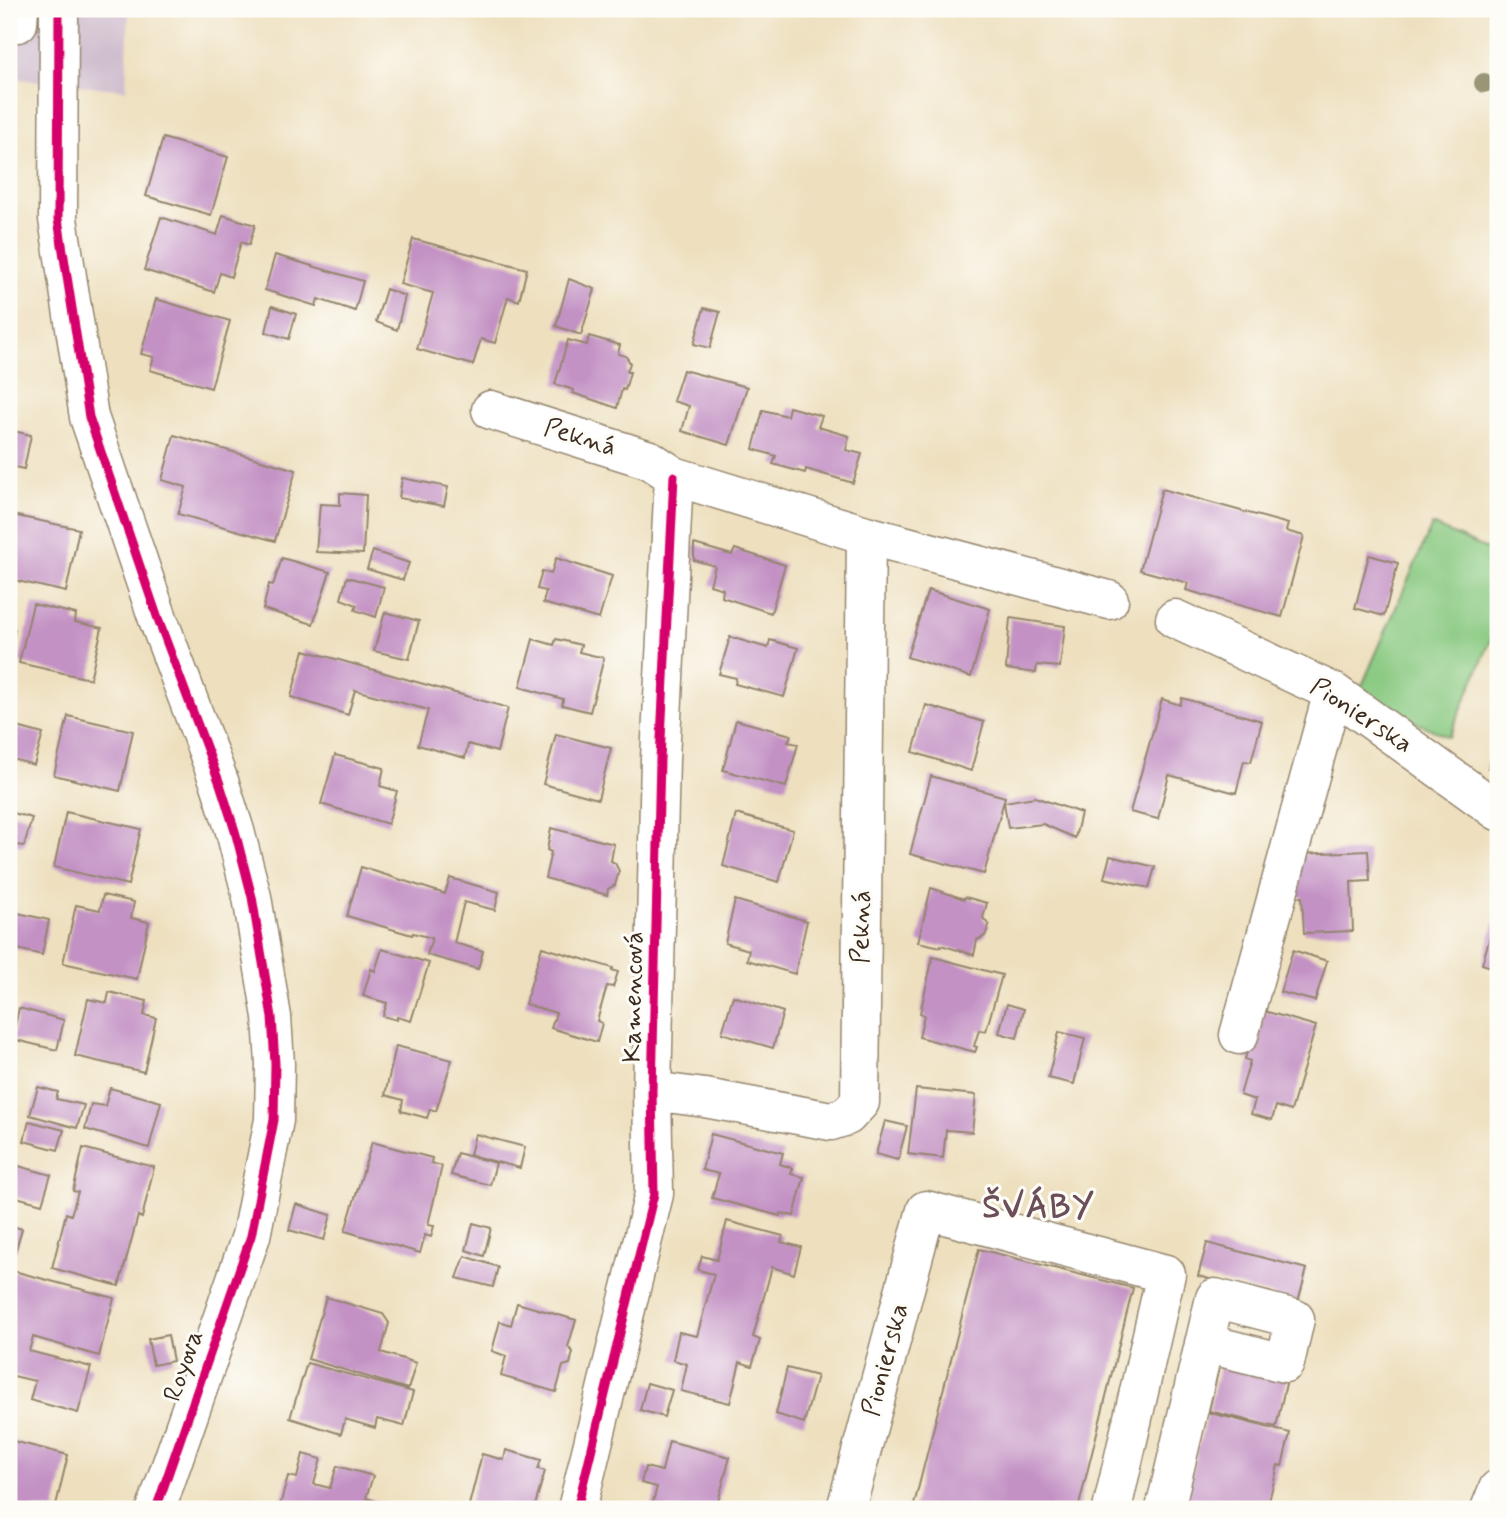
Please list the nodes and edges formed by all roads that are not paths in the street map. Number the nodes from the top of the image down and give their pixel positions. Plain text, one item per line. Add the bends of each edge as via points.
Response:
1 (19, 9) edge
2 (59, 9) edge
3 (9, 22) edge
4 (491, 410) dead end
5 (674, 476) junction
6 (866, 535) junction
7 (1109, 600) dead end
8 (1175, 620) dead end
9 (1333, 692) junction
10 (1498, 811) edge
11 (1239, 1035) dead end
12 (652, 1091) junction
13 (1205, 1343) dead end
14 (1498, 1489) edge
15 (156, 1509) edge
16 (577, 1509) edge
17 (846, 1509) edge
18 (1112, 1509) edge
19 (1165, 1509) edge
20 (1490, 1509) edge

1 - 3 street via 18,23
2 - 15 street, Royova via 58,219 89,417 224,796 252,897 272,1017 274,1121 251,1236
4 - 5 street, Pekná via 650,460
5 - 6 street, Pekná
5 - 12 street, Kamencová via 660,759
6 - 7 street, Pekná
6 - 12 street, Pekná via 860,1102 847,1116 831,1121
8 - 9 street, Pionierska
9 - 10 street, Pionierska
9 - 11 street
12 - 16 street, Kamencová via 654,1194
13 - 19 street
14 - 20 street
17 - 18 street, Pionierska via 926,1210 1166,1274

